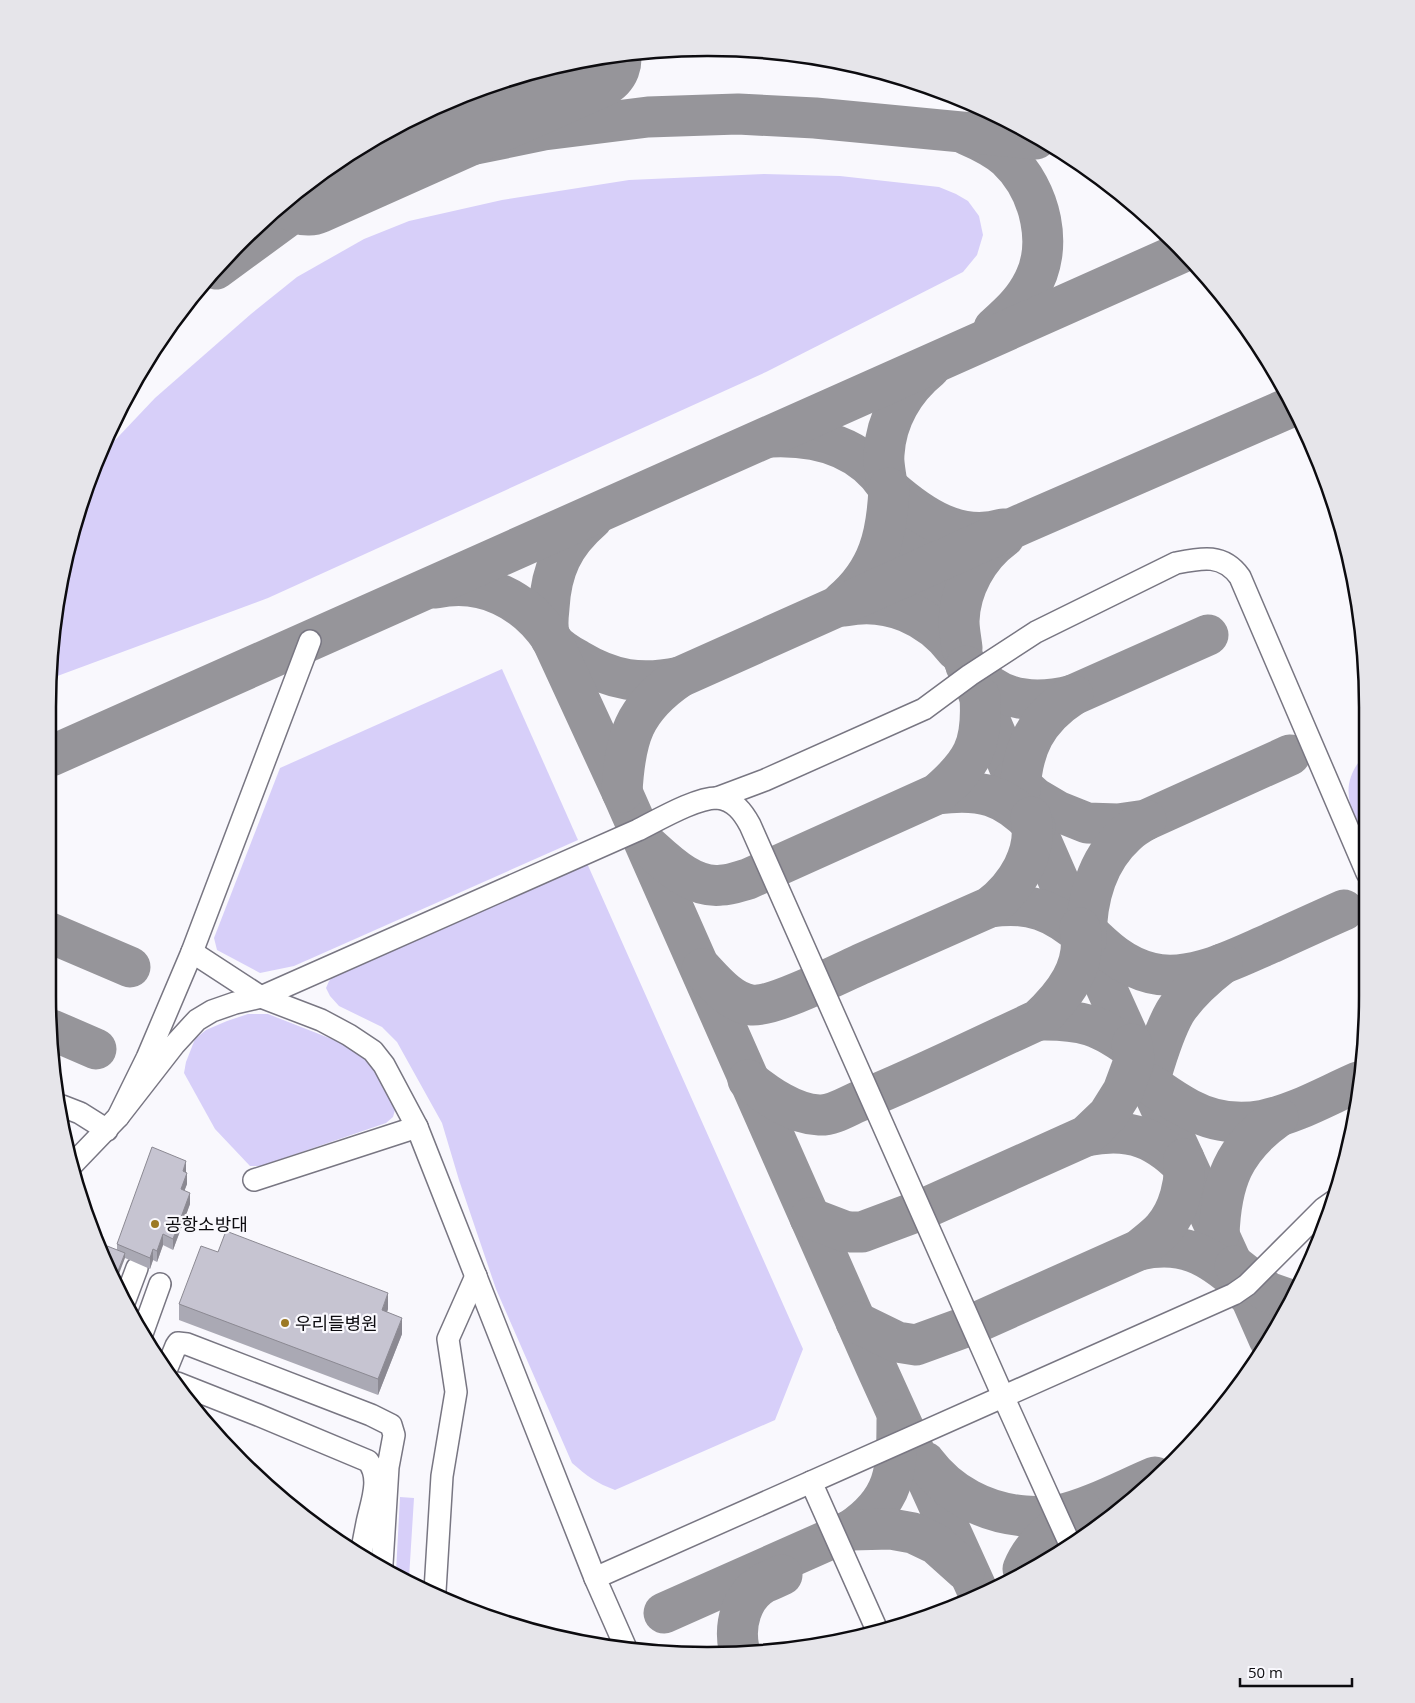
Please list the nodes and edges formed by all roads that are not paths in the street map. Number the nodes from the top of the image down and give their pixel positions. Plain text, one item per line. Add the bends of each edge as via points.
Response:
1 (310, 641) dead end
2 (717, 798) junction
3 (1359, 854) edge
4 (192, 952) junction
5 (261, 996) junction
6 (66, 1108) edge
7 (113, 1124) junction
8 (417, 1127) junction
9 (77, 1160) edge
10 (254, 1180) dead end
11 (1322, 1210) edge
12 (137, 1268) edge
13 (476, 1276) junction
14 (160, 1284) dead end
15 (128, 1292) edge
16 (146, 1324) edge
17 (169, 1362) edge
18 (187, 1386) edge
19 (1003, 1396) junction
20 (811, 1482) junction
21 (1067, 1538) edge
22 (362, 1547) edge
23 (382, 1559) edge
24 (595, 1578) junction
25 (435, 1587) edge
26 (875, 1625) edge
27 (623, 1641) edge

1 - 4 lane
2 - 3 lane via 924,709 1036,632 1123,588 1176,563 1208,559 1229,565 1240,577
2 - 5 lane via 692,804
2 - 19 lane via 739,808 750,825
4 - 5 lane
4 - 7 lane via 147,1058
5 - 7 lane via 212,1011 197,1020
5 - 8 lane via 321,1020 373,1051 384,1065
6 - 7 lane
7 - 9 lane
8 - 10 lane
8 - 13 lane
11 - 19 lane via 1234,1294
12 - 15 lane
13 - 24 lane
13 - 25 lane via 448,1339 456,1392 442,1476
14 - 16 lane
17 - 23 lane via 178,1343 188,1344 391,1425 394,1435 388,1467
18 - 22 lane via 368,1461 375,1477
19 - 20 lane
19 - 21 lane
20 - 24 lane
20 - 26 lane
24 - 27 lane

